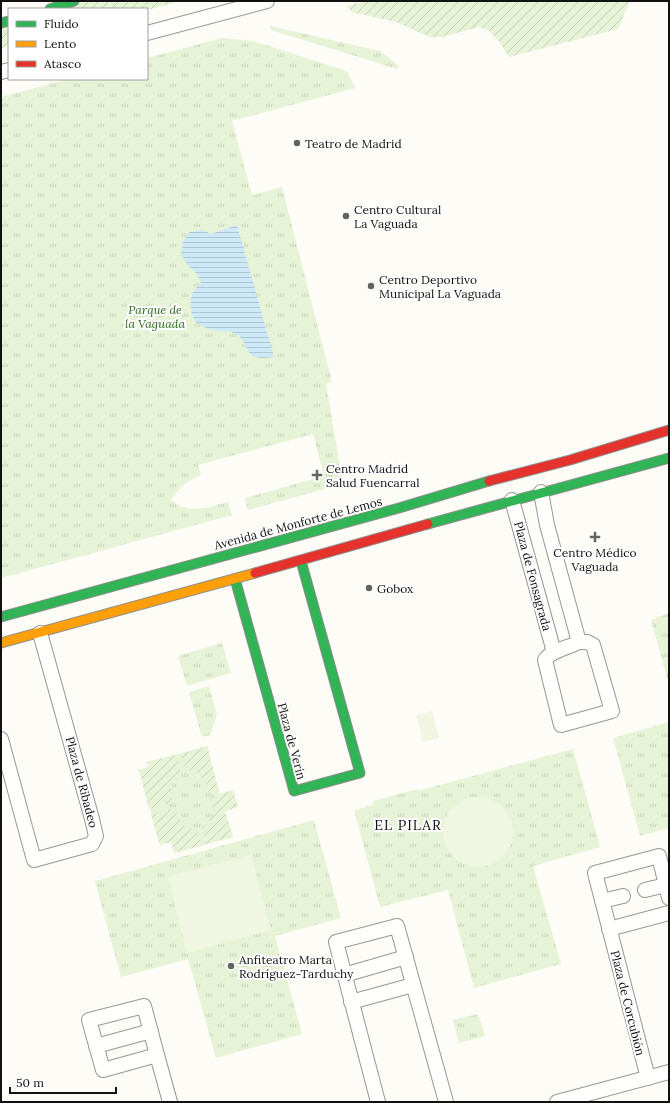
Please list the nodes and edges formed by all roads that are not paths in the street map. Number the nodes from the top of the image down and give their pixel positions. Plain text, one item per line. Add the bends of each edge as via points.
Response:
1 (74, 1) edge
2 (267, 1) edge
3 (53, 8) edge
4 (148, 33) edge
5 (669, 430) edge
6 (669, 458) edge
7 (541, 492) junction
8 (512, 500) junction
9 (301, 561) junction
10 (235, 579) junction
11 (1, 617) edge
12 (40, 633) junction
13 (579, 642) junction
14 (1, 643) edge
15 (554, 652) junction
16 (1, 738) edge
17 (645, 890) dead end
18 (667, 891) edge
19 (623, 896) dead end
20 (602, 901) junction
21 (669, 913) edge
22 (609, 929) junction
23 (406, 957) junction
24 (344, 975) junction
25 (413, 985) junction
26 (351, 1002) junction
27 (151, 1031) junction
28 (96, 1046) junction
29 (157, 1055) junction
30 (669, 1072) edge
31 (648, 1078) junction
32 (170, 1102) edge
33 (378, 1102) edge
34 (446, 1102) edge
35 (557, 1102) edge

1 - 3 main road
2 - 4 street
5 - 11 main road, Avenida de Monforte de Lemos via 399,508
6 - 7 main road
7 - 8 main road
7 - 13 street via 547,525
8 - 9 main road
8 - 15 street, Plaza de Fonsagrada
9 - 10 main road
9 - 10 main road, Plaza de Verín via 360,773 294,791
10 - 12 main road
12 - 14 main road
12 - 16 street, Plaza de Ribadeo via 92,819 96,836 92,844 34,860
13 - 15 street
13 - 15 street via 593,645 612,712 561,725 545,664 547,656
17 - 18 street, Plaza de Corcubión
18 - 20 street, Plaza de Corcubión via 658,856 595,873
19 - 20 street
20 - 22 street, Plaza de Corcubión
21 - 22 street
22 - 31 street, Plaza de Corcubión
23 - 24 street
23 - 24 street via 397,926 336,942
23 - 25 street
24 - 26 street
25 - 26 street
25 - 34 street
26 - 33 street
27 - 28 street
27 - 28 street via 144,1006 89,1020
27 - 29 street
28 - 29 street via 103,1070
29 - 32 street
30 - 31 street
31 - 35 street

